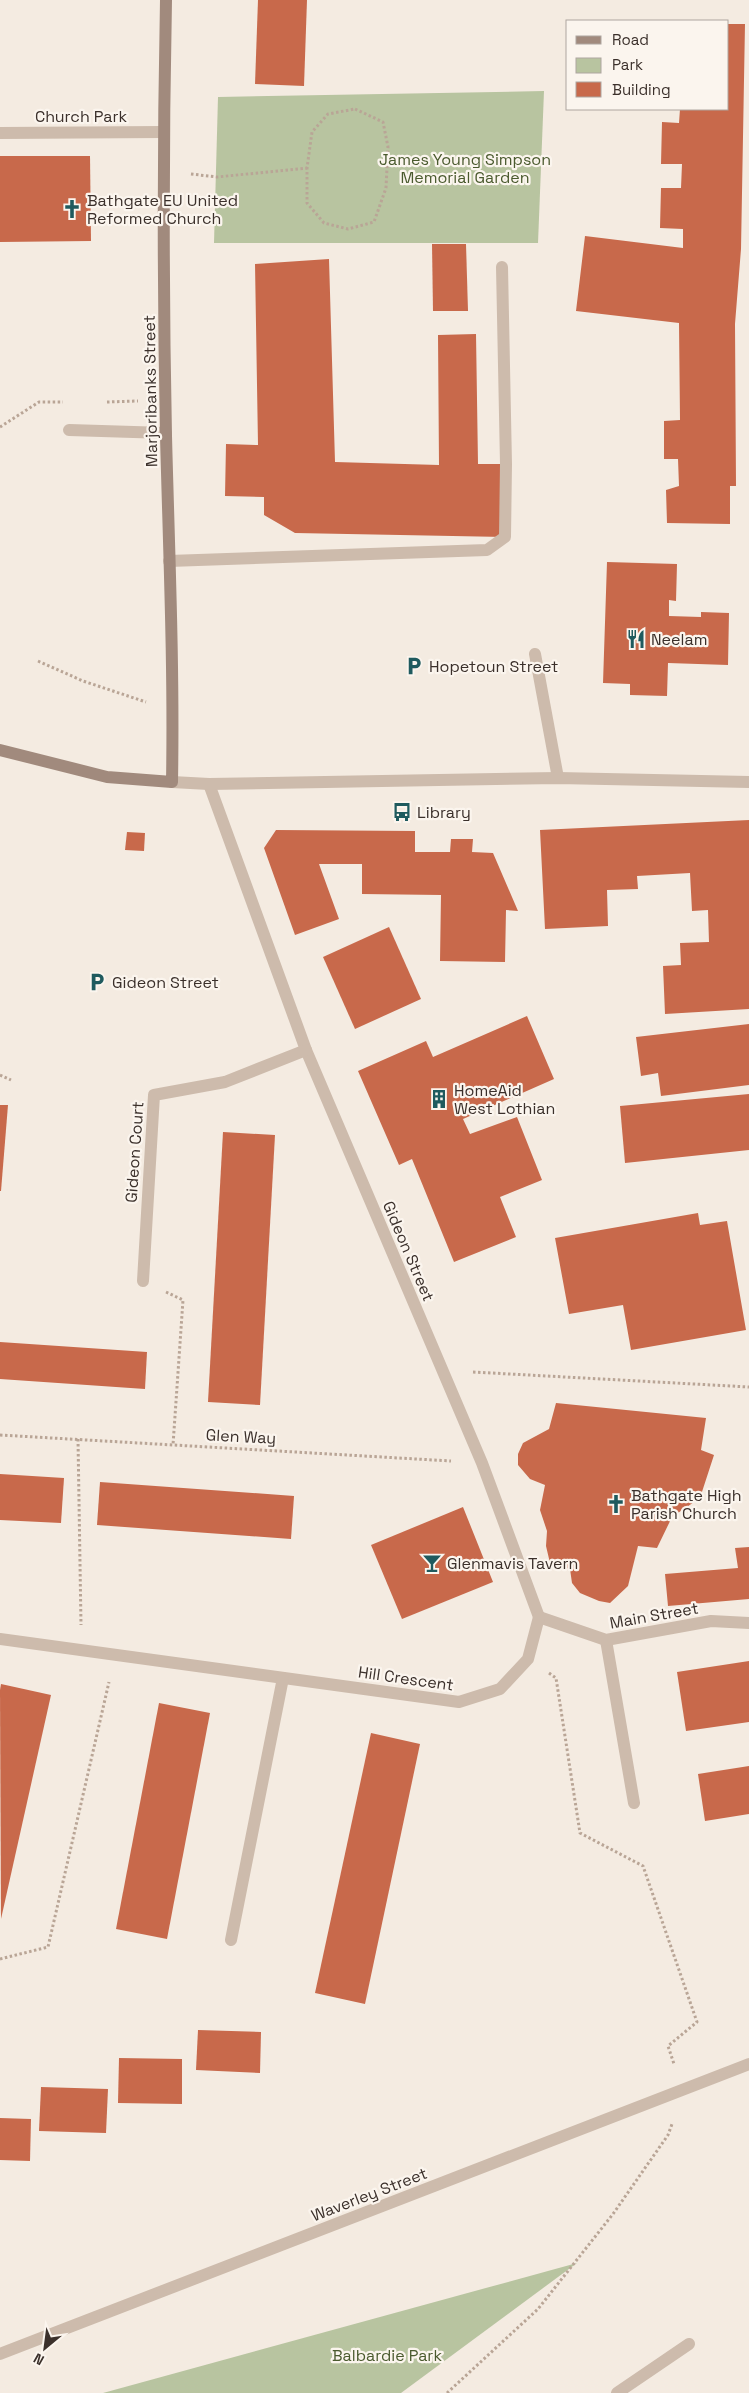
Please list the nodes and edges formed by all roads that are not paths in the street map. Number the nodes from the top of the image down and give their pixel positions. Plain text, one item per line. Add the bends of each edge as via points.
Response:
1 (166, 0) edge
2 (163, 132) junction
3 (0, 133) edge
4 (502, 267) dead end
5 (69, 430) dead end
6 (166, 433) junction
7 (169, 562) junction
8 (535, 654) dead end
9 (0, 750) edge
10 (558, 778) junction
11 (172, 782) junction
12 (749, 782) edge
13 (209, 784) junction
14 (306, 1050) junction
15 (143, 1281) road end
16 (539, 1617) junction
17 (749, 1623) edge
18 (0, 1639) edge
19 (606, 1640) junction
20 (283, 1678) junction
21 (634, 1803) dead end
22 (231, 1940) dead end
23 (749, 2064) edge
24 (689, 2344) dead end
25 (0, 2354) edge
26 (617, 2393) edge

1 - 2 main road, Marjoribanks Street
2 - 3 street, Church Park
2 - 6 main road, Marjoribanks Street
4 - 7 street via 505,537 487,550
5 - 6 street
6 - 7 main road, Marjoribanks Street
7 - 11 main road, Marjoribanks Street
8 - 10 street
9 - 11 main road via 107,777
10 - 12 street
10 - 13 street
11 - 13 street
13 - 14 street, Gideon Street
14 - 15 street, Gideon Court via 225,1082 154,1095
14 - 16 street, Gideon Street via 482,1463
16 - 19 street, Main Street
16 - 20 street, Hill Crescent via 528,1659 500,1689 459,1702
17 - 19 street, Main Street via 711,1621
18 - 20 street, Hill Crescent
19 - 21 street
20 - 22 street
23 - 25 street, Waverley Street
24 - 26 street

